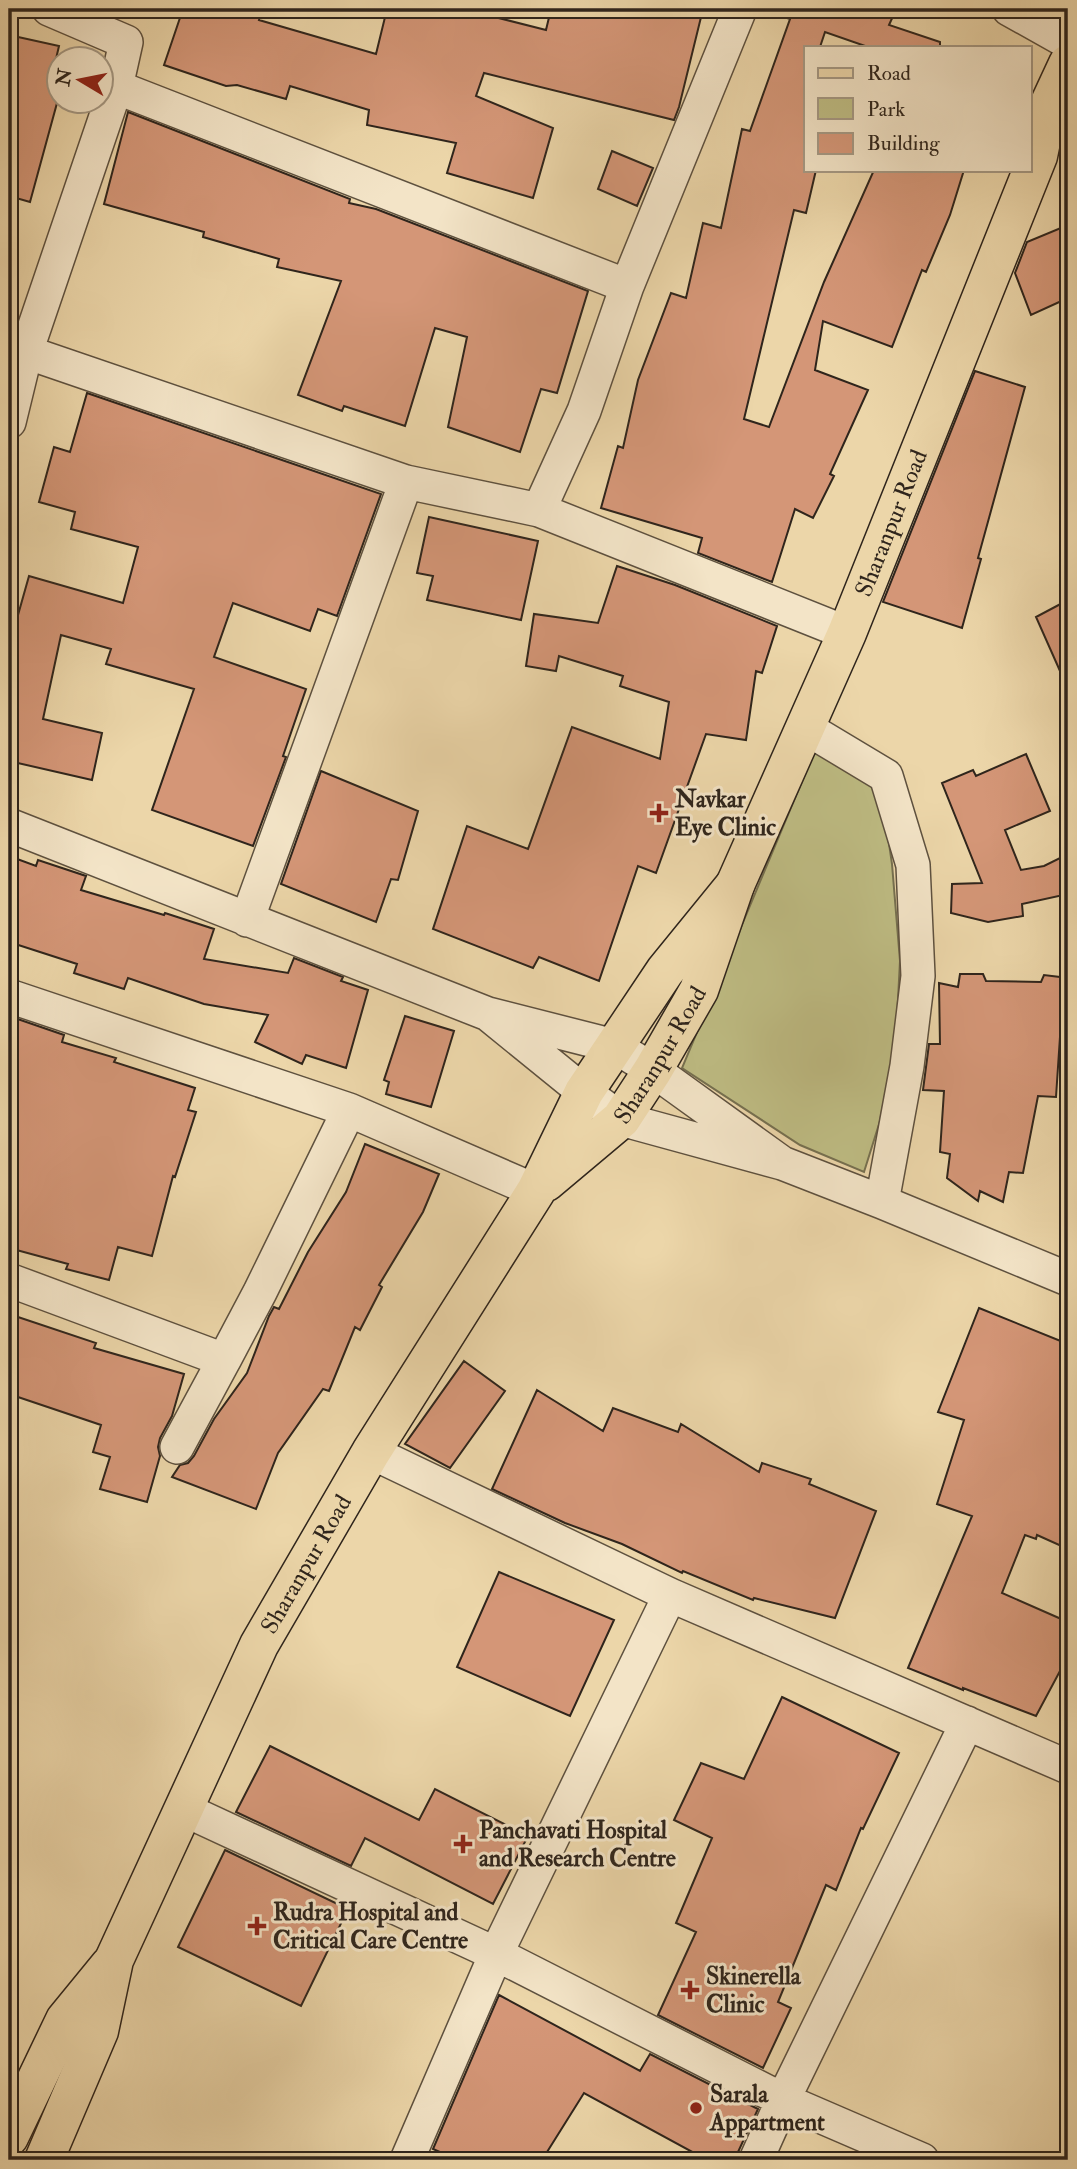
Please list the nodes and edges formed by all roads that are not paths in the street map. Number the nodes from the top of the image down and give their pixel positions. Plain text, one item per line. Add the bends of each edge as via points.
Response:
1 (49, 9) edge
2 (740, 9) edge
3 (1009, 9) edge
4 (1068, 42) edge
5 (1068, 64) edge
6 (116, 87) joint
7 (106, 116) edge
8 (1068, 124) edge
9 (1038, 156) junction
10 (1032, 171) edge
11 (1032, 172) edge
12 (627, 286) junction
13 (26, 352) junction
14 (9, 422) edge
15 (406, 481) junction
16 (539, 510) junction
17 (847, 633) junction
18 (806, 728) junction
19 (9, 825) edge
20 (735, 885) junction
21 (247, 920) junction
22 (9, 996) edge
23 (488, 1014) junction
24 (614, 1046) junction
25 (653, 1070) junction
26 (584, 1092) junction
27 (349, 1110) junction
28 (621, 1119) junction
29 (782, 1163) junction
30 (536, 1191) junction
31 (882, 1202) junction
32 (1068, 1279) edge
33 (9, 1280) edge
34 (224, 1360) junction
35 (177, 1447) dead end
36 (371, 1452) junction
37 (670, 1595) junction
38 (967, 1723) junction
39 (1068, 1767) edge
40 (183, 1809) junction
41 (496, 1954) junction
42 (114, 1960) junction
43 (783, 2100) junction
44 (9, 2137) edge
45 (44, 2160) edge
46 (407, 2160) edge
47 (756, 2160) edge
48 (922, 2160) edge

1 - 6 street via 126,42
2 - 12 street
3 - 4 street
5 - 9 main road, Sharanpur Road via 1048,107
6 - 12 street
7 - 13 street
8 - 9 main road, Sharanpur Road
9 - 10 main road, Sharanpur Road
11 - 17 main road, Sharanpur Road
12 - 16 street via 584,411
13 - 14 street
13 - 15 street
15 - 16 street
15 - 21 street
16 - 17 street
17 - 18 main road, Sharanpur Road
18 - 20 main road, Sharanpur Road
18 - 31 street via 886,776 914,865 918,976
19 - 21 street
20 - 24 main road, Sharanpur Road via 665,971
20 - 25 main road, Sharanpur Road via 699,990
21 - 23 street
22 - 27 street
23 - 24 street
23 - 26 street
24 - 25 street
24 - 26 main road, Sharanpur Road
25 - 28 main road, Sharanpur Road
25 - 29 street
26 - 28 street
26 - 30 main road, Sharanpur Road
27 - 30 street
27 - 34 street
28 - 29 street
28 - 30 main road, Sharanpur Road
29 - 31 street
30 - 36 main road, Sharanpur Road
31 - 32 street
33 - 34 street
34 - 35 street
36 - 37 street
36 - 40 main road, Sharanpur Road via 259,1645
37 - 38 street
37 - 41 street
38 - 39 street
38 - 43 street
40 - 41 street
40 - 42 main road, Sharanpur Road
41 - 43 street
41 - 46 street
42 - 44 main road, Sharanpur Road via 65,2020
42 - 45 main road, Sharanpur Road via 99,2031
43 - 47 street
43 - 48 street

